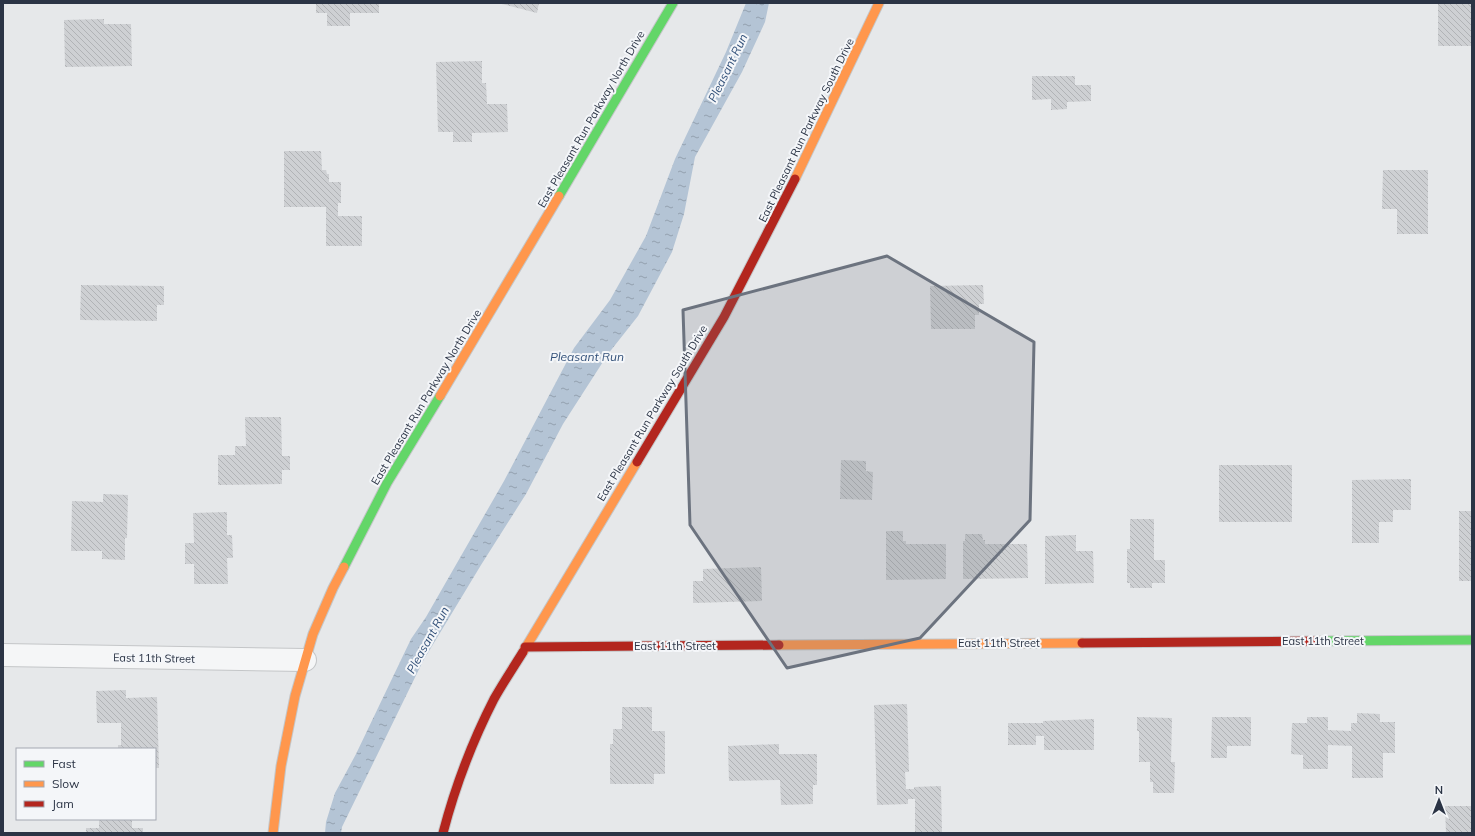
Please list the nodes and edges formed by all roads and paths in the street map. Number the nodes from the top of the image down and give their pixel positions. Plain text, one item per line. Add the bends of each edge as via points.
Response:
1 (673, 3) edge
2 (879, 3) edge
3 (1472, 640) edge
4 (525, 647) junction
5 (3, 655) edge
6 (304, 660) junction
7 (273, 833) edge
8 (443, 833) edge

1 - 6 street, East Pleasant Run Parkway North Drive via 387,483 333,588
2 - 4 street, East Pleasant Run Parkway South Drive via 824,122 724,317
3 - 4 street, East 11th Street
4 - 8 street, East Pleasant Run Parkway South Drive via 495,698 468,752
5 - 6 street, East 11th Street
6 - 7 street, East Pleasant Run Parkway North Drive via 285,744

